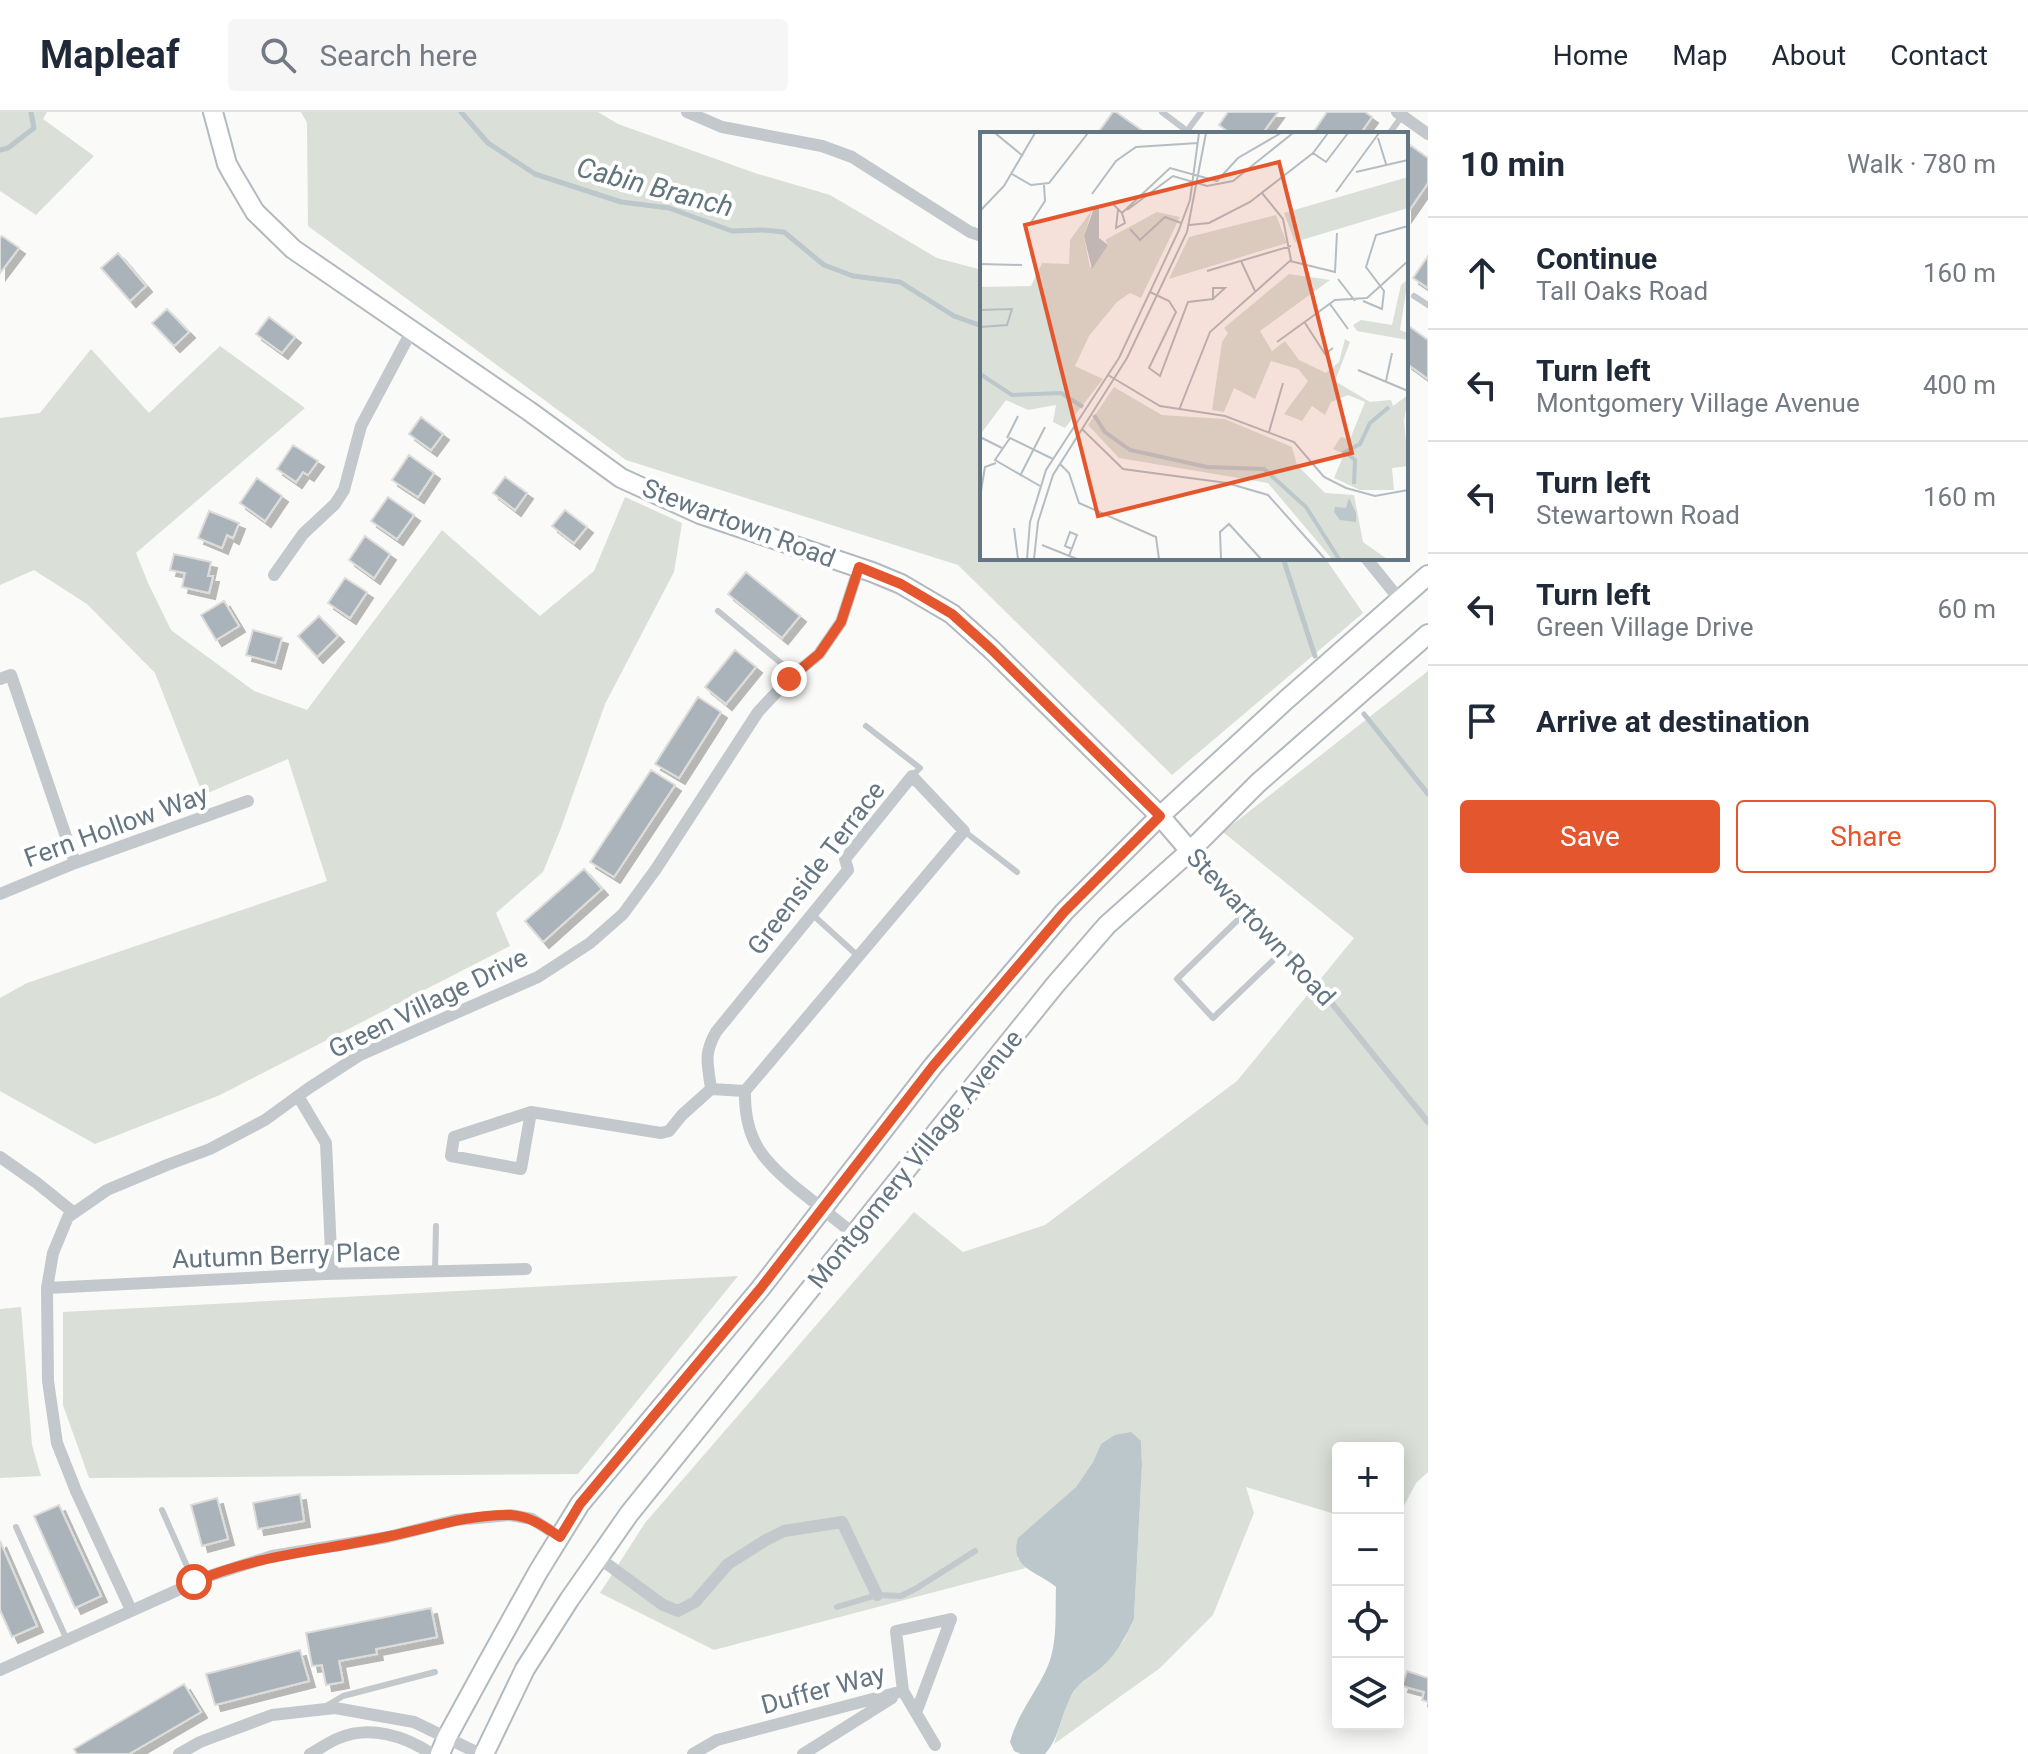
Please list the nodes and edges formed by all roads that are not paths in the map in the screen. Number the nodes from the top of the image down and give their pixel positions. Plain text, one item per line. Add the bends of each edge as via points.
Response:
1 (213, 112) edge
2 (687, 112) edge
3 (1162, 112) edge
4 (1201, 112) edge
5 (1400, 114) edge
6 (1188, 132) edge
7 (1190, 132) edge
8 (1390, 132) edge
9 (1428, 134) edge
10 (980, 235) edge
11 (1414, 296) dead end
12 (1428, 305) edge
13 (411, 332) junction
14 (1368, 560) edge
15 (859, 567) junction
16 (274, 575) dead end
17 (1428, 575) edge
18 (1400, 600) junction
19 (718, 611) dead end
20 (1428, 634) edge
21 (794, 674) junction
22 (0, 679) edge
23 (866, 726) dead end
24 (912, 776) junction
25 (248, 801) dead end
26 (1160, 816) junction
27 (964, 831) junction
28 (1190, 851) junction
29 (75, 863) junction
30 (1017, 872) dead end
31 (0, 894) edge
32 (1247, 911) junction
33 (813, 915) junction
34 (1286, 948) junction
35 (858, 956) junction
36 (711, 1089) junction
37 (745, 1091) junction
38 (298, 1096) junction
39 (531, 1112) junction
40 (1428, 1122) edge
41 (0, 1157) edge
42 (822, 1208) junction
43 (74, 1213) junction
44 (436, 1226) dead end
45 (854, 1234) junction
46 (526, 1269) dead end
47 (435, 1271) junction
48 (332, 1274) junction
49 (47, 1288) junction
50 (162, 1510) dead end
51 (16, 1527) dead end
52 (560, 1537) junction
53 (975, 1551) dead end
54 (599, 1558) junction
55 (194, 1582) junction
56 (877, 1595) junction
57 (837, 1607) dead end
58 (131, 1610) junction
59 (67, 1640) junction
60 (0, 1670) edge
61 (435, 1672) dead end
62 (903, 1691) junction
63 (321, 1709) junction
64 (353, 1711) junction
65 (916, 1713) junction
66 (357, 1733) junction
67 (935, 1745) dead end
68 (444, 1746) edge
69 (708, 1750) edge
70 (179, 1754) edge
71 (310, 1754) edge
72 (432, 1754) edge
73 (482, 1754) edge
74 (693, 1754) edge
75 (803, 1754) edge

1 - 13 main road, Stewartown Road via 227,164 255,212 293,249
2 - 10 street via 722,127 852,157
3 - 6 lane
4 - 7 lane
5 - 8 lane
5 - 9 street
11 - 12 lane
13 - 15 main road, Stewartown Road via 621,478 700,514
13 - 16 street via 361,426 344,490
14 - 18 street
15 - 21 street, Green Village Drive via 841,622 819,654
15 - 26 main road, Stewartown Road via 952,614
17 - 18 main road, Montgomery Village Avenue
18 - 26 main road, Montgomery Village Avenue
19 - 21 lane
20 - 28 main road, Montgomery Village Avenue via 1258,783
21 - 38 street, Green Village Drive via 758,712 623,914 590,943 538,977 360,1055
22 - 29 street via 11,675
23 - 24 lane via 920,768
24 - 27 street, Greenside Terrace
24 - 33 street, Greenside Terrace via 845,859 848,870
25 - 29 street, Fern Hollow Way
26 - 28 main road, Stewartown Road
26 - 42 main road, Montgomery Village Avenue via 1064,912
27 - 30 lane
27 - 35 street
28 - 32 lane, Stewartown Road
28 - 45 main road, Montgomery Village Avenue via 1107,925
29 - 31 street, Fern Hollow Way
32 - 34 lane, Stewartown Road
32 - 34 lane via 1177,979 1213,1018
33 - 35 lane
33 - 36 street, Greenside Terrace via 716,1032 708,1046
34 - 40 lane, Stewartown Road
35 - 37 street
36 - 37 street
36 - 39 street via 661,1133
37 - 42 street via 754,1143 780,1175
38 - 43 street, Green Village Drive via 224,1142 107,1190
38 - 48 street via 326,1143
39 - 39 street via 521,1169 451,1156 454,1137
41 - 43 street
42 - 45 street
42 - 52 main road, Montgomery Village Avenue via 580,1504
43 - 49 street, Green Village Drive via 53,1253
44 - 47 lane
45 - 54 main road, Montgomery Village Avenue
46 - 47 street, Autumn Berry Place
47 - 48 street, Autumn Berry Place
48 - 49 street, Autumn Berry Place
49 - 58 street, Green Village Drive via 48,1381 57,1443
50 - 55 lane
51 - 59 lane
52 - 55 street via 532,1519 510,1515 456,1520 272,1556
52 - 68 main road, Montgomery Village Avenue
53 - 56 lane via 901,1596
54 - 56 street via 678,1611 695,1602 728,1564 766,1540 784,1531 842,1522
54 - 73 main road, Montgomery Village Avenue via 525,1669
55 - 58 street
56 - 57 lane
58 - 59 street
59 - 60 street
61 - 63 lane via 343,1696
62 - 65 street
62 - 65 street via 896,1631 951,1619
62 - 69 street, Duffer Way via 717,1740
62 - 75 street, Duffer Way
63 - 64 street
63 - 70 street via 272,1715
64 - 66 street
64 - 68 street via 414,1722
65 - 67 street
66 - 71 street
66 - 72 street via 413,1742
68 - 73 street
69 - 74 street, Duffer Way

